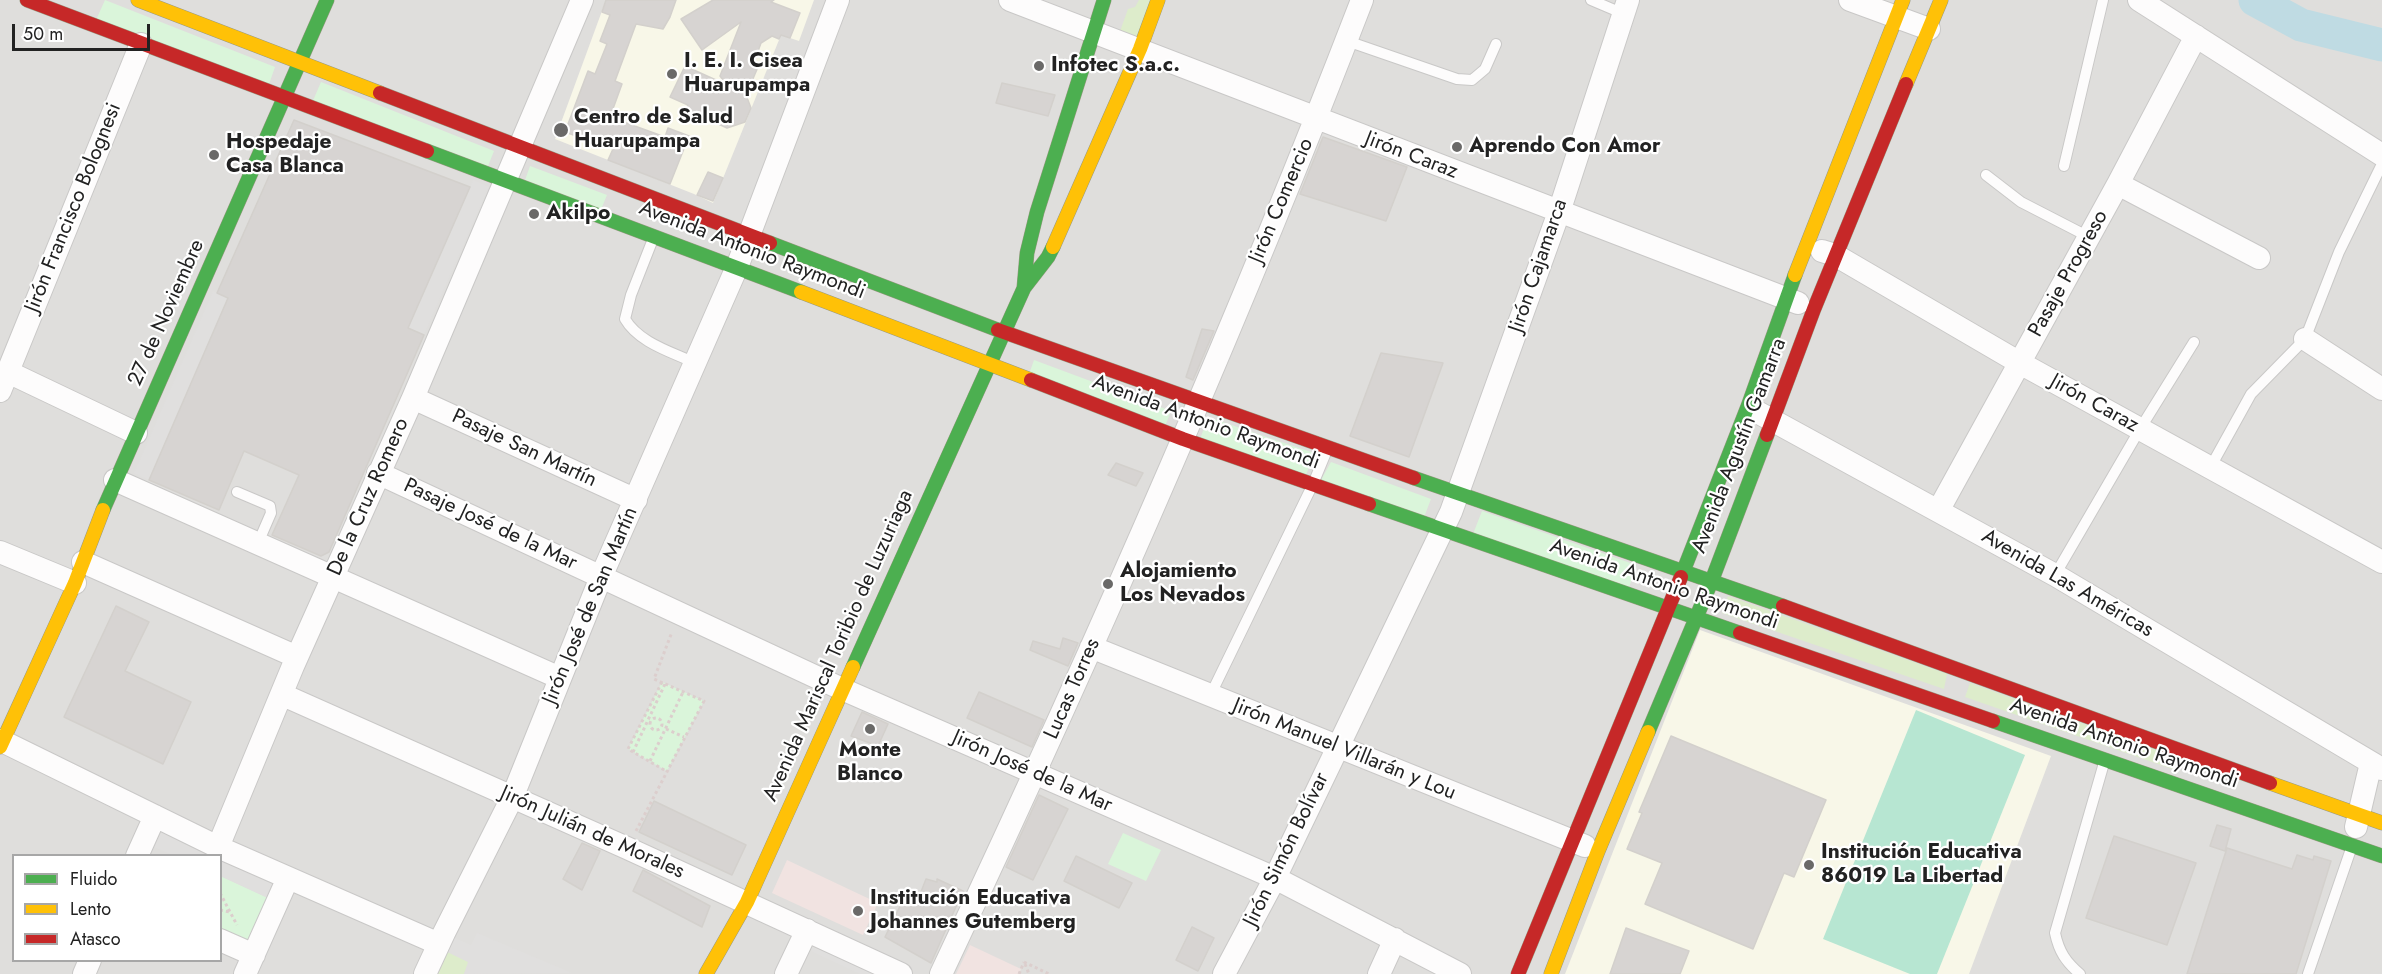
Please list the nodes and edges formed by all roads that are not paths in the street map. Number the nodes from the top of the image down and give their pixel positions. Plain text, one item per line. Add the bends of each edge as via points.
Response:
1 (27, 0) edge
2 (138, 0) edge
3 (327, 0) edge
4 (582, 0) edge
5 (838, 0) edge
6 (1010, 0) edge
7 (1104, 0) edge
8 (1158, 0) edge
9 (1362, 0) edge
10 (1591, 0) edge
11 (1850, 0) edge
12 (1941, 0) edge
13 (2103, 0) edge
14 (2139, 0) edge
15 (1626, 7) edge
16 (1900, 9) edge
17 (1929, 29) junction
18 (1094, 32) junction
19 (2196, 36) junction
20 (1347, 41) junction
21 (141, 44) junction
22 (1496, 44) dead end
23 (1140, 49) junction
24 (299, 60) junction
25 (285, 99) junction
26 (1316, 119) junction
27 (521, 147) junction
28 (2382, 155) edge
29 (2382, 164) edge
30 (2064, 166) dead end
31 (1986, 175) dead end
32 (506, 181) junction
33 (2118, 184) junction
34 (616, 203) junction
35 (1559, 212) junction
36 (749, 235) junction
37 (654, 236) junction
38 (2089, 237) junction
39 (1806, 246) junction
40 (1835, 255) junction
41 (2259, 258) dead end
42 (737, 267) junction
43 (1024, 288) junction
44 (1785, 298) junction
45 (1814, 309) junction
46 (1005, 333) junction
47 (2305, 339) junction
48 (2194, 342) dead end
49 (695, 363) junction
50 (2020, 363) junction
51 (990, 365) junction
52 (4, 382) edge
53 (2382, 389) edge
54 (413, 398) junction
55 (1200, 402) junction
56 (1748, 406) junction
57 (1773, 421) junction
58 (2140, 429) junction
59 (136, 433) junction
60 (1183, 439) junction
61 (1328, 447) junction
62 (2210, 468) junction
63 (378, 473) junction
64 (115, 480) junction
65 (1313, 484) junction
66 (237, 492) dead end
67 (1458, 494) junction
68 (636, 500) junction
69 (1938, 511) junction
70 (1442, 530) junction
71 (258, 543) junction
72 (0, 552) edge
73 (2382, 562) edge
74 (1684, 570) junction
75 (79, 572) junction
76 (2055, 575) junction
77 (333, 576) junction
78 (601, 577) junction
79 (1712, 580) junction
80 (1668, 609) junction
81 (1696, 618) junction
82 (1091, 647) junction
83 (297, 657) junction
84 (1960, 670) junction
85 (560, 678) junction
86 (842, 689) junction
87 (283, 695) junction
88 (1952, 696) junction
89 (1210, 697) junction
90 (1, 743) edge
91 (1338, 746) junction
92 (2104, 760) junction
93 (2377, 766) edge
94 (2193, 773) junction
95 (1035, 774) junction
96 (513, 798) junction
97 (2359, 814) junction
98 (155, 816) junction
99 (2382, 823) edge
100 (1572, 841) junction
101 (2352, 846) junction
102 (218, 847) junction
103 (1598, 851) junction
104 (138, 854) edge
105 (2382, 856) edge
106 (288, 878) junction
107 (1275, 878) junction
108 (747, 903) junction
109 (807, 930) junction
110 (1395, 939) junction
111 (222, 942) edge
112 (439, 944) junction
113 (249, 964) edge
114 (425, 974) edge
115 (706, 974) edge
116 (786, 974) edge
117 (901, 974) edge
118 (940, 974) edge
119 (1224, 974) edge
120 (1379, 974) edge
121 (1460, 974) edge
122 (1518, 974) edge
123 (1551, 974) edge
124 (2080, 974) edge
125 (2308, 974) edge

1 - 21 main road, Avenida Antonio Raymondi via 84,16
2 - 24 main road, Avenida Antonio Raymondi
3 - 24 main road, 27 de Noviembre
4 - 27 street, De la Cruz Romero
5 - 36 street, Jirón José de San Martín
6 - 18 street, Jirón Caraz
7 - 18 main road
8 - 23 main road
9 - 20 street, Jirón Comercio
10 - 15 lane
11 - 16 street
12 - 17 main road, Avenida Agustín Gamarra
13 - 30 lane
14 - 19 street
15 - 35 street, Jirón Cajamarca
16 - 17 street
16 - 39 main road, Avenida Agustín Gamarra
17 - 40 main road, Avenida Agustín Gamarra
18 - 23 street, Jirón Caraz
18 - 43 main road via 1037,212
19 - 28 street
19 - 33 street, Pasaje Progreso
20 - 22 lane via 1457,79 1472,80 1485,69
20 - 26 street, Jirón Comercio
21 - 25 main road, Avenida Antonio Raymondi
21 - 52 street, Jirón Francisco Bolognesi
23 - 26 street, Jirón Caraz
23 - 43 main road via 1048,257
24 - 25 main road, 27 de Noviembre
24 - 27 main road, Avenida Antonio Raymondi
25 - 32 main road, Avenida Antonio Raymondi
25 - 59 main road, 27 de Noviembre
26 - 35 street, Jirón Caraz
26 - 55 street, Jirón Comercio
27 - 32 street, De la Cruz Romero
27 - 34 main road, Avenida Antonio Raymondi
29 - 47 lane via 2339,252
31 - 38 lane via 2021,202
32 - 34 main road, Avenida Antonio Raymondi
32 - 54 street, De la Cruz Romero
33 - 38 street, Pasaje Progreso
33 - 41 street
34 - 36 main road, Avenida Antonio Raymondi
34 - 37 main road, Avenida Antonio Raymondi
35 - 44 street, Jirón Caraz
35 - 67 street, Jirón Cajamarca
36 - 42 street, Jirón José de San Martín
36 - 46 main road, Avenida Antonio Raymondi
37 - 42 main road, Avenida Antonio Raymondi
37 - 49 lane via 625,320 642,337
38 - 50 street, Pasaje Progreso
39 - 40 street, Jirón Caraz
39 - 44 main road, Avenida Agustín Gamarra
40 - 45 main road, Avenida Agustín Gamarra
40 - 50 street, Jirón Caraz
42 - 49 street, Jirón José de San Martín
42 - 51 main road, Avenida Antonio Raymondi
43 - 46 main road, Avenida Mariscal Toribio de Luzuriaga
44 - 45 street, Jirón Caraz
44 - 56 main road, Avenida Agustín Gamarra
45 - 57 main road, Avenida Agustín Gamarra
46 - 51 main road, Avenida Mariscal Toribio de Luzuriaga
46 - 55 main road, Avenida Antonio Raymondi
47 - 53 street
47 - 62 lane via 2251,394
48 - 58 lane
49 - 68 street, Jirón José de San Martín
50 - 58 street, Jirón Caraz
50 - 69 street, Pasaje Progreso
51 - 60 main road, Avenida Antonio Raymondi
51 - 86 main road, Avenida Mariscal Toribio de Luzuriaga
52 - 59 street, Jirón Francisco Bolognesi
54 - 63 street, De la Cruz Romero
54 - 68 street, Pasaje San Martín
55 - 60 street, Lucas Torres
55 - 61 main road, Avenida Antonio Raymondi
56 - 57 street, Avenida Las Américas
56 - 74 main road, Avenida Agustín Gamarra
57 - 69 street, Avenida Las Américas
57 - 79 main road, Avenida Agustín Gamarra
58 - 62 street, Jirón Caraz
58 - 76 lane
59 - 64 main road, 27 de Noviembre
60 - 65 main road, Avenida Antonio Raymondi
60 - 82 street, Lucas Torres
61 - 65 lane
61 - 67 main road, Avenida Antonio Raymondi
62 - 73 street, Jirón Caraz
63 - 77 street, De la Cruz Romero
63 - 78 street, Pasaje José de la Mar
64 - 71 street
64 - 75 main road, 27 de Noviembre
65 - 70 main road, Avenida Antonio Raymondi
65 - 89 lane
66 - 71 lane via 270,506 271,513
67 - 70 street, Jirón Cajamarca
67 - 74 main road, Avenida Antonio Raymondi
68 - 78 street, Jirón José de San Martín
69 - 76 street, Avenida Las Américas
70 - 80 main road, Avenida Antonio Raymondi
70 - 91 street, Jirón Simón Bolívar
71 - 77 street
72 - 75 street
74 - 79 main road, Avenida Antonio Raymondi
74 - 80 main road, Avenida Agustín Gamarra
75 - 83 street
75 - 90 main road, 27 de Noviembre
76 - 93 street, Avenida Las Américas
77 - 83 street, De la Cruz Romero
77 - 85 street
78 - 85 street, Jirón José de San Martín
78 - 86 street, Jirón José de la Mar
79 - 81 main road, Avenida Agustín Gamarra
79 - 84 main road, Avenida Antonio Raymondi
80 - 81 main road, Avenida Antonio Raymondi
80 - 100 main road, Avenida Agustín Gamarra
81 - 88 main road, Avenida Antonio Raymondi
81 - 103 main road, Avenida Agustín Gamarra
82 - 89 street, Jirón Manuel Villarán y Lou
82 - 95 street, Lucas Torres
83 - 87 street, De la Cruz Romero
84 - 88 main road
84 - 94 main road, Avenida Antonio Raymondi
85 - 96 street, Jirón José de San Martín
86 - 95 street, Jirón José de la Mar
86 - 108 main road, Avenida Mariscal Toribio de Luzuriaga
87 - 96 street, Jirón Julián de Morales
87 - 102 street, De la Cruz Romero
88 - 92 main road, Avenida Antonio Raymondi
89 - 91 street, Jirón Manuel Villarán y Lou
90 - 98 street
91 - 100 street, Jirón Manuel Villarán y Lou
91 - 107 street, Jirón Simón Bolívar
92 - 94 main road, Avenida Antonio Raymondi
92 - 124 lane via 2055,933 2058,949
93 - 97 street
94 - 97 main road, Avenida Antonio Raymondi
94 - 101 main road, Avenida Antonio Raymondi
95 - 107 street, Jirón José de la Mar
95 - 118 street, Lucas Torres
96 - 108 street, Jirón Julián de Morales
96 - 112 street, Jirón José de San Martín
97 - 99 main road, Avenida Antonio Raymondi
97 - 101 street
98 - 102 street
98 - 104 street
100 - 103 street, Jirón Manuel Villarán y Lou
100 - 122 main road, Avenida Agustín Gamarra
101 - 105 main road, Avenida Antonio Raymondi
101 - 125 lane
102 - 106 street
103 - 123 main road, Avenida Agustín Gamarra
106 - 112 street
106 - 113 street
107 - 110 street, Jirón José de la Mar
107 - 119 street, Jirón Simón Bolívar
108 - 109 street, Jirón Julián de Morales
108 - 115 main road, Avenida Mariscal Toribio de Luzuriaga
109 - 116 street
109 - 117 street, Jirón Julián de Morales
110 - 120 street
110 - 121 street, Jirón José de la Mar
111 - 113 street
112 - 114 street, Jirón José de San Martín

